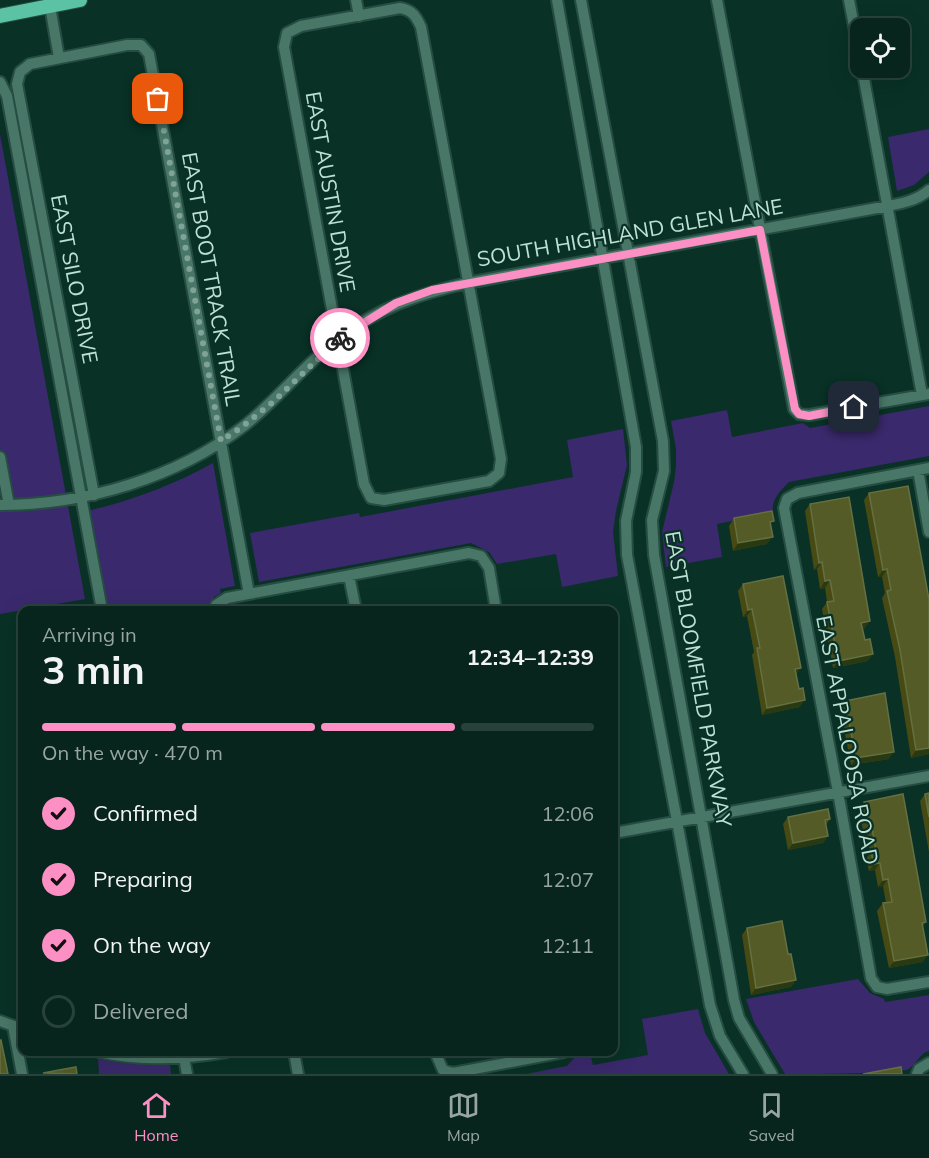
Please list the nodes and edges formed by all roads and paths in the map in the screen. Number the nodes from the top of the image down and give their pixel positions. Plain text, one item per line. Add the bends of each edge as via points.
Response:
1 (80, 0) edge
2 (356, 0) edge
3 (556, 0) edge
4 (581, 0) edge
5 (717, 0) edge
6 (849, 0) edge
7 (50, 6) junction
8 (0, 15) edge
9 (359, 16) junction
10 (852, 18) edge
11 (59, 58) junction
12 (864, 78) edge
13 (0, 82) edge
14 (929, 190) edge
15 (888, 206) junction
16 (760, 230) junction
17 (628, 254) junction
18 (604, 258) junction
19 (467, 283) junction
20 (338, 339) junction
21 (926, 394) edge
22 (221, 441) junction
23 (0, 458) edge
24 (923, 470) edge
25 (94, 495) junction
26 (81, 498) junction
27 (4, 505) edge
28 (929, 532) edge
29 (349, 576) junction
30 (249, 594) junction
31 (101, 606) edge
32 (218, 606) edge
33 (355, 606) edge
34 (495, 606) edge
35 (929, 776) edge
36 (838, 792) junction
37 (701, 818) junction
38 (677, 821) junction
39 (618, 832) edge
40 (929, 982) edge
41 (0, 1021) edge
42 (18, 1027) edge
43 (20, 1056) edge
44 (183, 1056) edge
45 (295, 1056) edge
46 (437, 1056) edge
47 (543, 1056) edge
48 (929, 1063) edge
49 (918, 1072) edge
50 (22, 1074) edge
51 (187, 1074) edge
52 (298, 1074) edge
53 (743, 1074) edge
54 (772, 1074) edge

1 - 7 main road
2 - 9 street
3 - 18 street
4 - 17 street, EAST BLOOMFIELD PARKWAY
5 - 16 street
6 - 10 street
7 - 8 main road
7 - 11 street
9 - 19 street via 400,8 409,10 421,27
9 - 20 street, EAST AUSTIN DRIVE via 301,26 287,33 284,47
11 - 22 street, EAST BOOT TRACK TRAIL via 127,45 141,45 149,54
11 - 25 street, EAST SILO DRIVE via 30,64 20,72 17,84
12 - 15 street
13 - 26 street via 7,96
14 - 15 street, SOUTH HIGHLAND GLEN LANE via 907,202
15 - 16 street, SOUTH HIGHLAND GLEN LANE
15 - 21 street
16 - 17 street, SOUTH HIGHLAND GLEN LANE
16 - 21 street via 792,402 799,414 809,416
17 - 18 street, SOUTH HIGHLAND GLEN LANE
17 - 37 street, EAST BLOOMFIELD PARKWAY via 663,441 664,471 652,520 654,555
18 - 19 street, SOUTH HIGHLAND GLEN LANE
18 - 38 street via 636,447 636,472 626,521 627,555
19 - 20 street, SOUTH HIGHLAND GLEN LANE via 396,303
19 - 20 street, EAST AUSTIN DRIVE via 501,459 499,473 489,481 384,500 371,498 364,484
20 - 22 street, SOUTH HIGHLAND GLEN LANE via 273,402
22 - 25 street, SOUTH HIGHLAND GLEN LANE via 171,468
22 - 30 street, EAST BOOT TRACK TRAIL
23 - 27 street
24 - 28 street
24 - 36 street, EAST APPALOOSA ROAD via 798,493 787,499 784,508
25 - 26 street, SOUTH HIGHLAND GLEN LANE
26 - 27 street, SOUTH HIGHLAND GLEN LANE
26 - 31 street
29 - 30 street
29 - 33 street
29 - 34 street via 469,554 482,555 489,568
30 - 32 street via 227,598
35 - 36 street
36 - 37 street
36 - 40 street, EAST APPALOOSA ROAD via 870,978 877,987 887,989
37 - 38 street
37 - 54 street, EAST BLOOMFIELD PARKWAY via 739,1018
38 - 39 street
38 - 53 street via 710,1005 720,1036
41 - 42 street
43 - 50 street
44 - 51 street
45 - 52 street
46 - 47 street via 442,1070 453,1073
48 - 49 street

